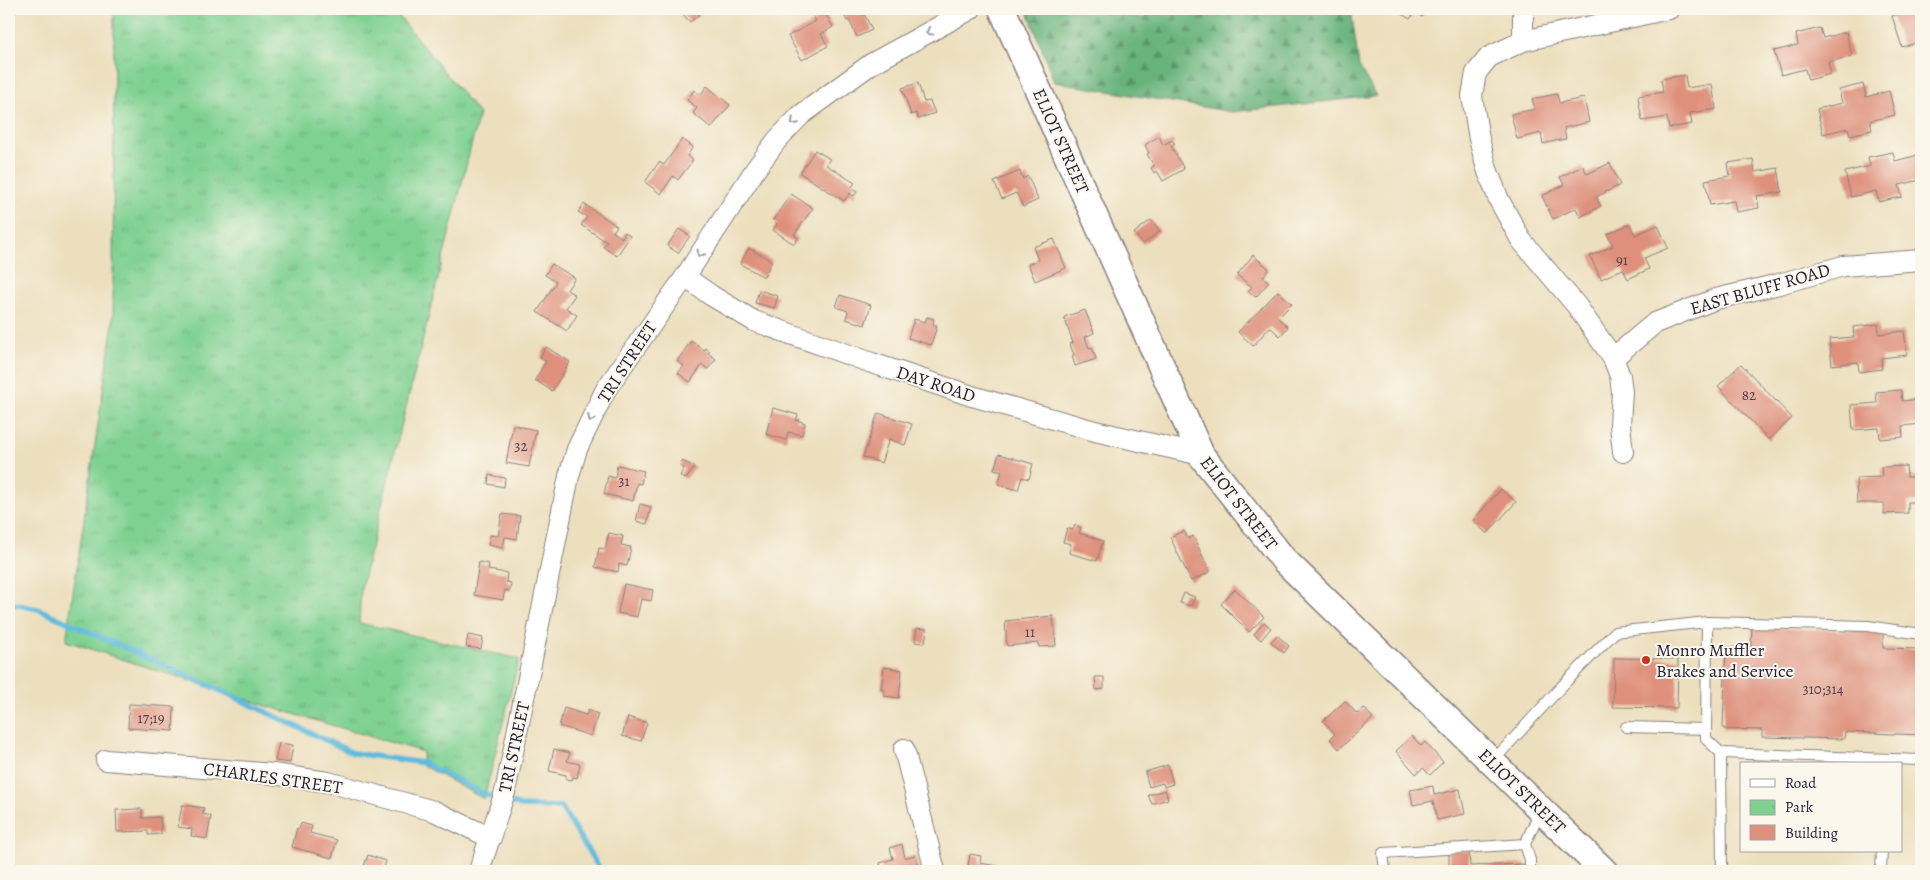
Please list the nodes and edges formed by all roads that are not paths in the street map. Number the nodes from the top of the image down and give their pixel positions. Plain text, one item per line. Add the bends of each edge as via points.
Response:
1 (971, 9) edge
2 (1002, 9) edge
3 (1523, 9) edge
4 (1669, 9) edge
5 (1523, 41) junction
6 (1921, 260) edge
7 (685, 277) junction
8 (1613, 358) junction
9 (1623, 452) dead end
10 (1201, 455) junction
11 (1707, 622) junction
12 (1921, 634) edge
13 (1626, 727) dead end
14 (1706, 729) junction
15 (904, 749) dead end
16 (1721, 753) junction
17 (106, 760) dead end
18 (1921, 760) edge
19 (1492, 762) junction
20 (1884, 762) edge
21 (1541, 808) junction
22 (491, 838) junction
23 (1525, 844) junction
24 (1882, 852) edge
25 (479, 871) edge
26 (935, 871) edge
27 (1384, 871) edge
28 (1530, 871) edge
29 (1604, 871) edge
30 (1722, 871) edge
31 (1881, 871) edge

1 -> 7 street, TRI STREET via 871,64 801,115 755,170
2 - 10 street, ELIOT STREET
3 - 5 street
4 - 5 street
5 - 8 street via 1489,57 1476,73 1472,96 1487,169 1499,200 1521,240 1576,305
6 - 8 street, EAST BLUFF ROAD via 1843,266 1716,299 1655,323
7 - 10 street, DAY ROAD via 754,321 872,363 972,396 1086,428
7 -> 22 street, TRI STREET via 606,389 577,449 547,576 502,800
8 - 9 street via 1622,392 1620,425
10 - 19 street, ELIOT STREET via 1284,560
11 - 12 lane via 1868,626
11 - 14 lane
11 - 19 lane via 1615,632
13 - 14 lane
14 - 16 lane via 1706,739
15 - 26 street
16 - 20 lane
16 - 30 lane
17 - 22 street, CHARLES STREET via 273,774 328,782 434,811
18 - 20 lane
19 - 21 street, ELIOT STREET
21 - 23 lane
21 - 29 street, ELIOT STREET
22 - 25 street, TRI STREET
23 - 27 lane via 1383,853
23 - 28 lane
24 - 31 lane

